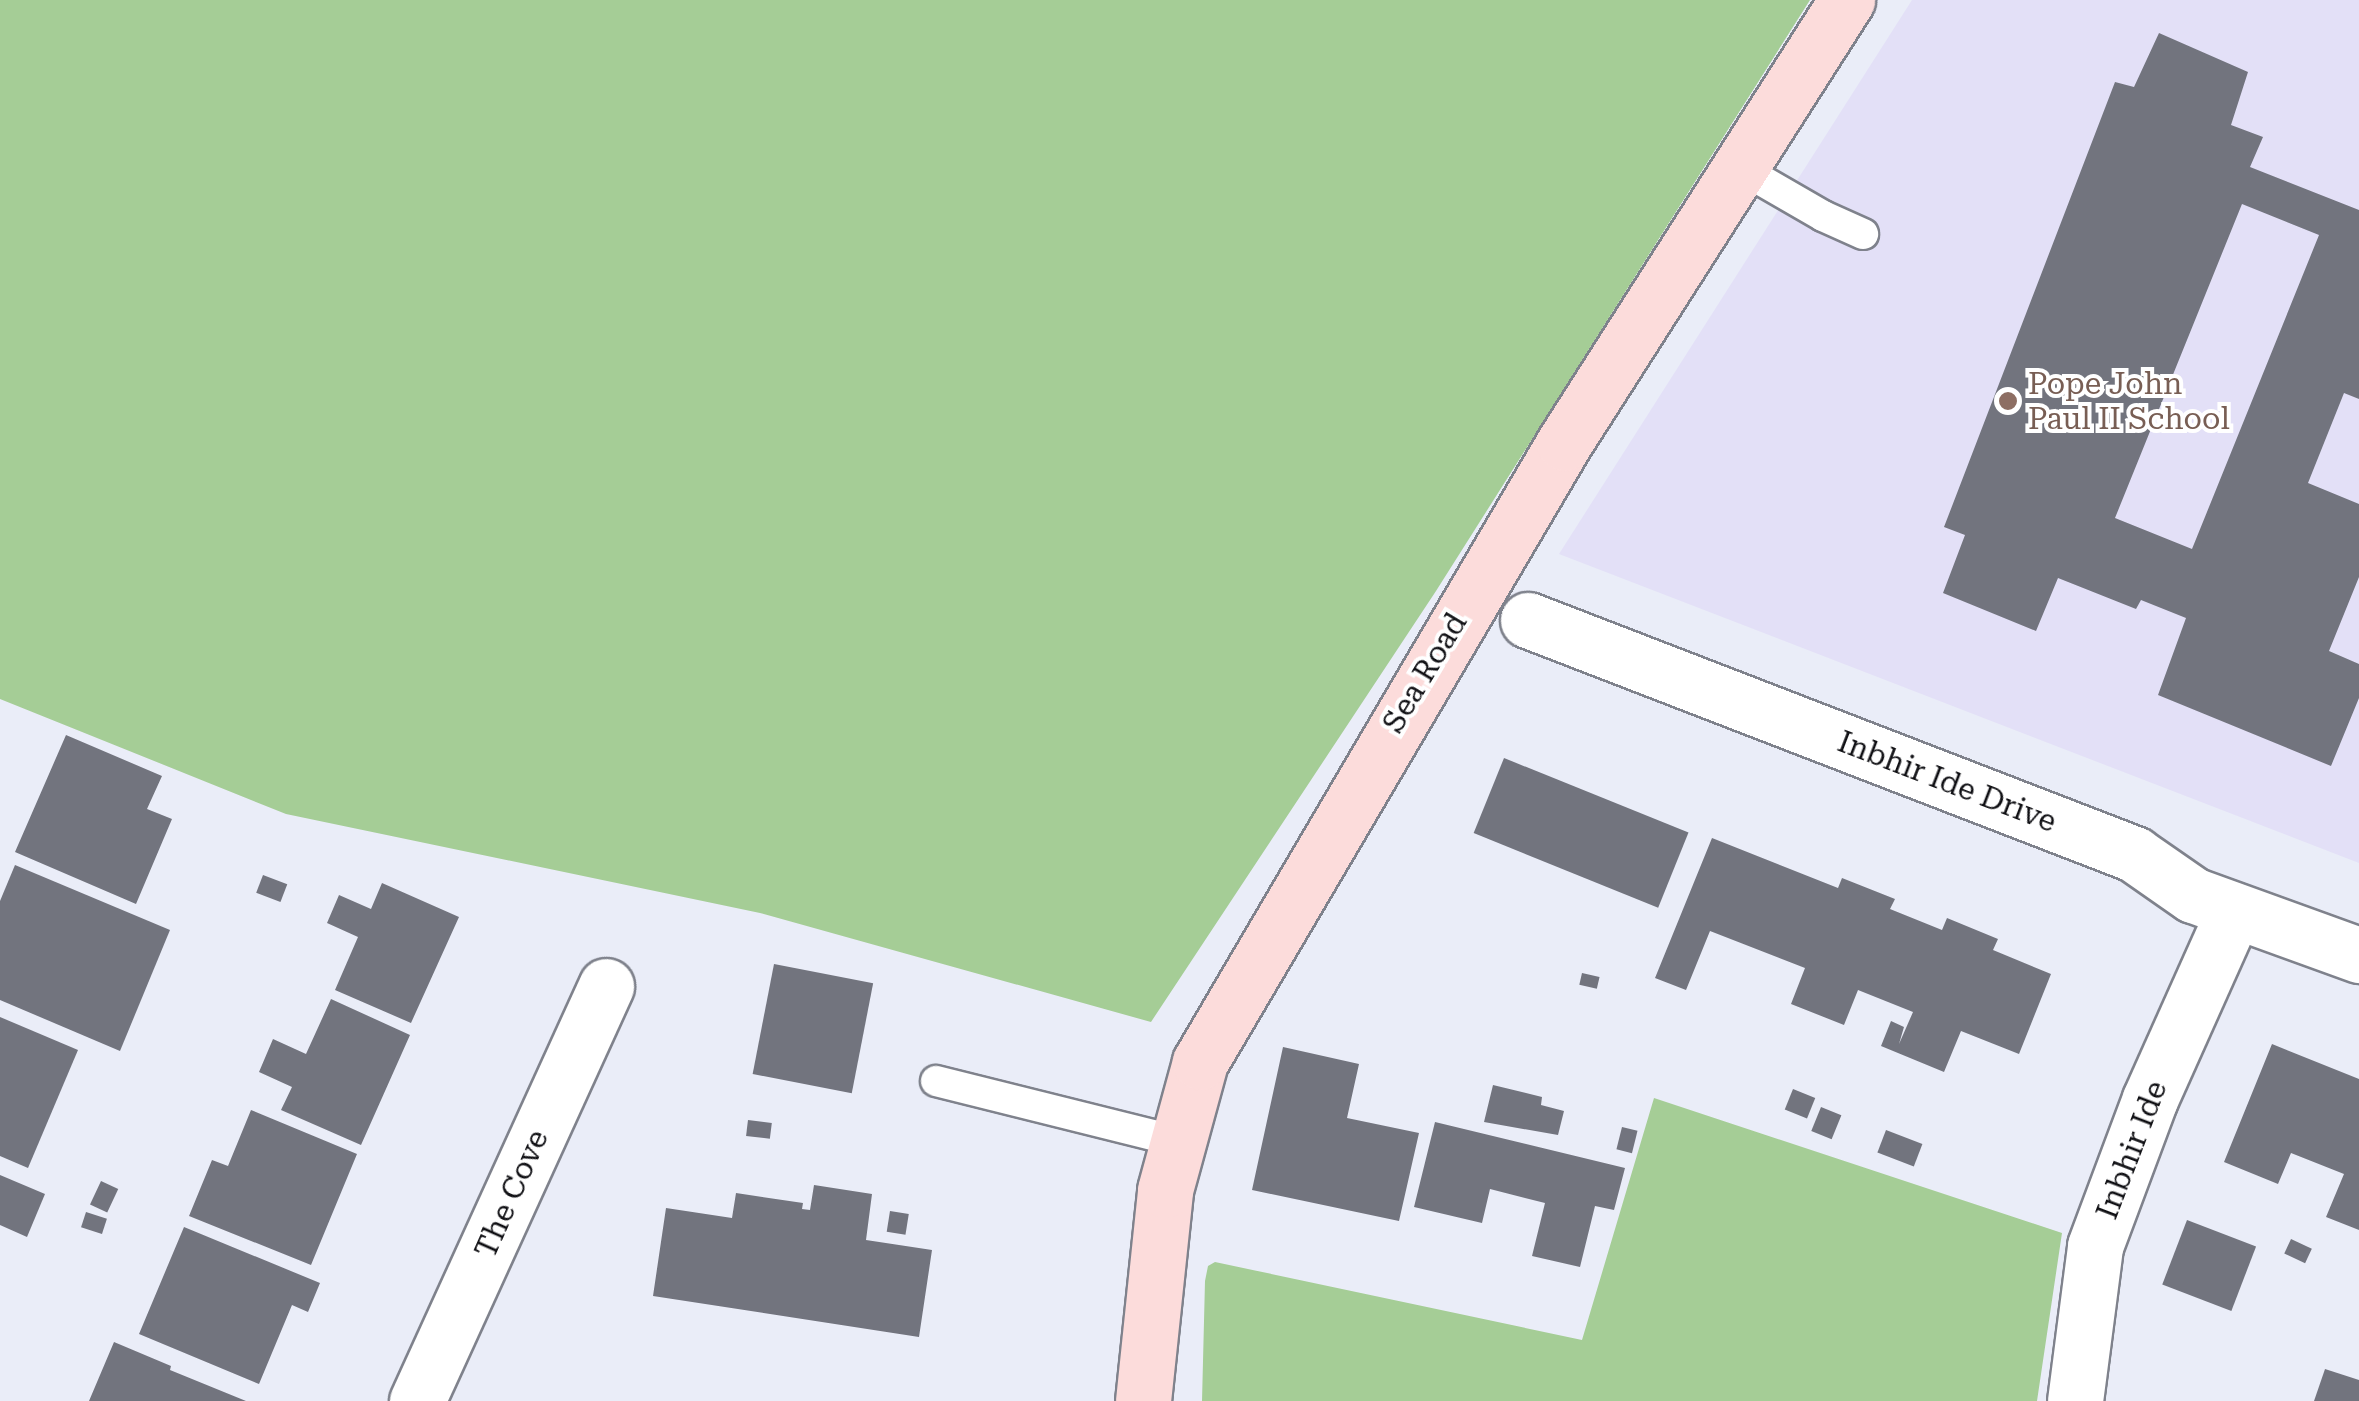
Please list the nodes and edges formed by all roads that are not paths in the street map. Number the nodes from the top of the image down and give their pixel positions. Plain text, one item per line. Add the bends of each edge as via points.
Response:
1 (1847, 0) edge
2 (1740, 168) junction
3 (1863, 234) dead end
4 (1528, 620) dead end
5 (2234, 911) junction
6 (2359, 955) edge
7 (606, 986) dead end
8 (936, 1080) dead end
9 (1176, 1141) junction
10 (418, 1401) edge
11 (1143, 1401) edge
12 (2075, 1401) edge

1 - 2 street, Sea Road
2 - 3 lane
2 - 9 street, Sea Road via 1449,632 1222,1018 1200,1062
4 - 5 street, Inbhir Ide Drive via 2134,854 2193,895
5 - 6 street, Inbhir Ide Drive
5 - 12 street, Inbhir Ide via 2150,1099 2095,1246
7 - 10 street, The Cove
8 - 9 lane
9 - 11 street, Sea Road via 1155,1262

